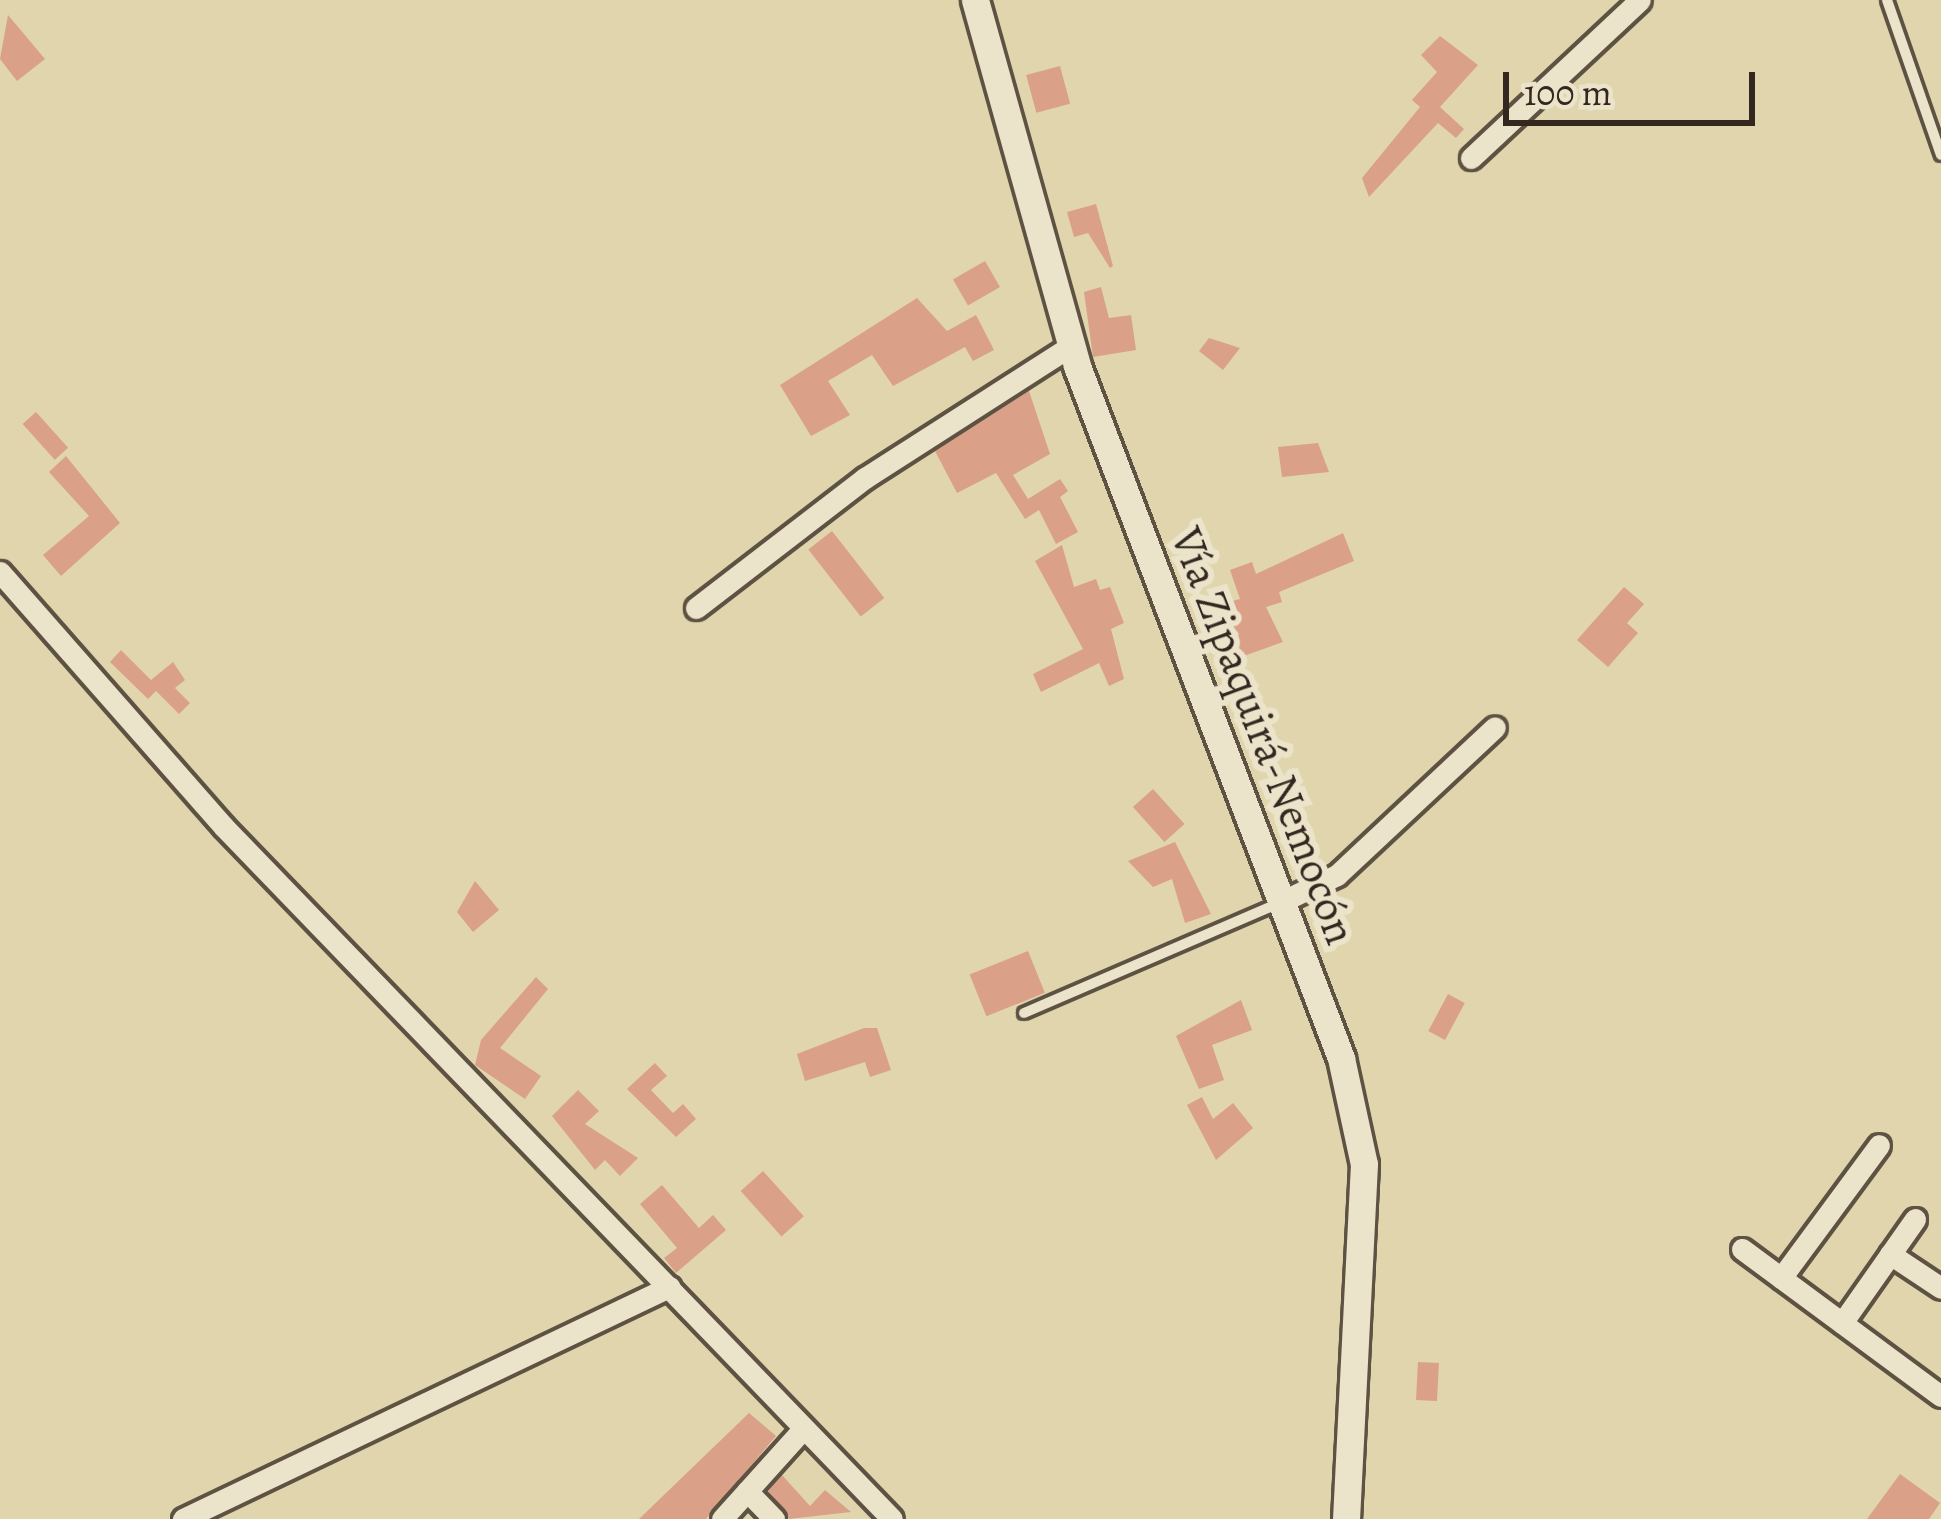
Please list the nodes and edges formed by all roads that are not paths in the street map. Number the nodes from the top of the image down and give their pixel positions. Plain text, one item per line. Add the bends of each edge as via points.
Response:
1 (975, 0) edge
2 (1640, 0) edge
3 (1887, 0) edge
4 (1941, 155) edge
5 (1471, 158) dead end
6 (1071, 346) junction
7 (0, 572) edge
8 (696, 608) dead end
9 (1495, 727) dead end
10 (1281, 902) junction
11 (1024, 1013) dead end
12 (1880, 1145) dead end
13 (1915, 1219) dead end
14 (1742, 1249) dead end
15 (1890, 1253) junction
16 (1781, 1278) junction
17 (669, 1287) junction
18 (1941, 1288) edge
19 (1842, 1323) junction
20 (1941, 1396) edge
21 (804, 1428) junction
22 (747, 1492) junction
23 (183, 1519) edge
24 (722, 1519) edge
25 (774, 1519) edge
26 (892, 1519) edge
27 (1346, 1519) edge

1 - 6 main road, Vía Zipaquirá-Nemocón
2 - 5 street
3 - 4 lane
6 - 8 street via 865,478
6 - 10 main road, Vía Zipaquirá-Nemocón
7 - 17 street via 223,826
9 - 10 street via 1337,874
10 - 11 lane
10 - 27 main road, Vía Zipaquirá-Nemocón via 1341,1058 1364,1164
12 - 16 street
13 - 15 street
14 - 16 street
15 - 18 street
15 - 19 street
16 - 19 street
17 - 21 street
17 - 23 street
19 - 20 street
21 - 22 street
21 - 26 street
22 - 24 street
22 - 25 street

